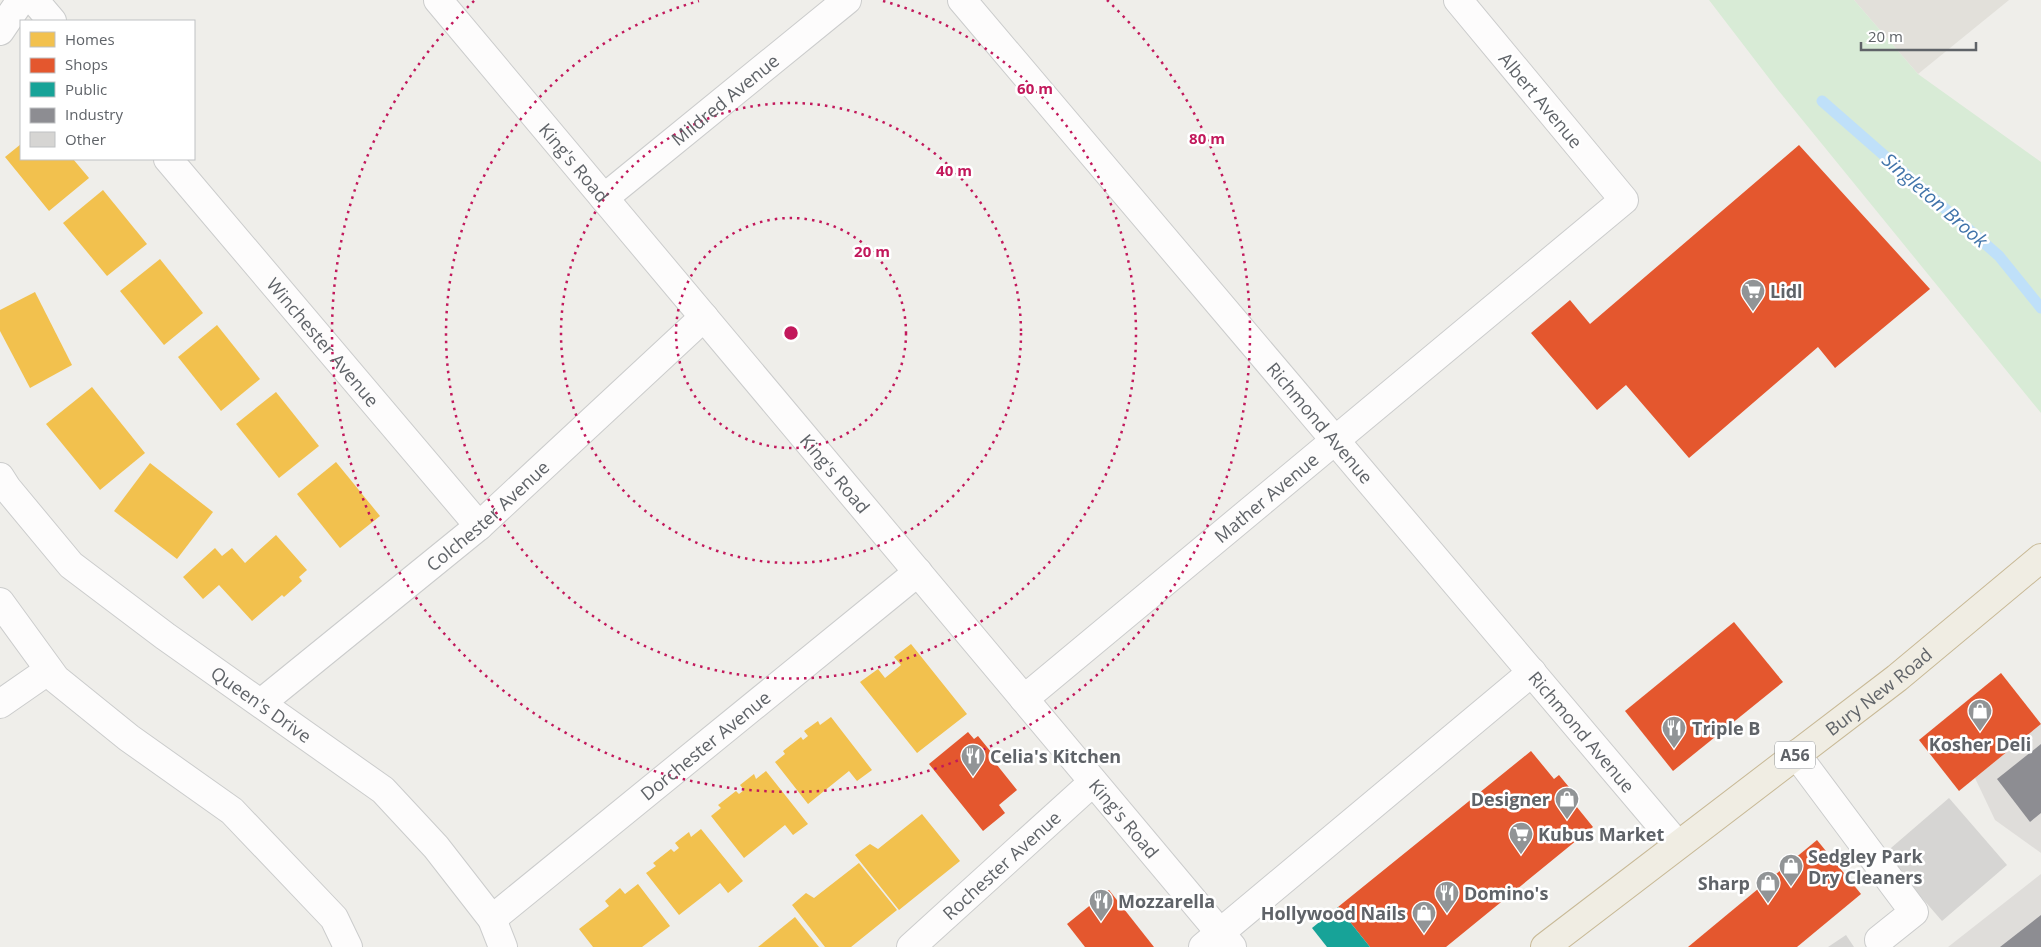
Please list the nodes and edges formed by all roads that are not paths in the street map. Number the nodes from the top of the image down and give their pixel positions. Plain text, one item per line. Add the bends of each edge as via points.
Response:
1 (21, 0) edge
2 (34, 0) edge
3 (438, 0) edge
4 (847, 0) edge
5 (962, 0) edge
6 (1458, 0) edge
7 (51, 20) edge
8 (0, 31) edge
9 (169, 160) edge
10 (604, 198) junction
11 (1624, 200) joint
12 (704, 317) junction
13 (1335, 440) junction
14 (0, 477) edge
15 (479, 526) junction
16 (2041, 558) edge
17 (918, 572) junction
18 (0, 603) edge
19 (49, 670) junction
20 (1532, 672) junction
21 (1024, 700) junction
22 (261, 703) junction
23 (0, 704) edge
24 (1796, 754) junction
25 (1093, 782) junction
26 (1678, 844) junction
27 (492, 919) junction
28 (1879, 940) dead end
29 (1218, 942) edge
30 (348, 947) edge
31 (503, 947) edge
32 (911, 947) edge
33 (1544, 947) edge

1 - 8 street
2 - 7 street
3 - 10 street, King's Road
4 - 10 street, Mildred Avenue
5 - 13 street, Richmond Avenue
6 - 11 street, Albert Avenue
9 - 15 street, Winchester Avenue
10 - 12 street, King's Road
11 - 13 street, Mather Avenue
12 - 15 street, Colchester Avenue
12 - 17 street, King's Road
13 - 20 street, Richmond Avenue
13 - 21 street, Mather Avenue
14 - 22 street, Queen's Drive via 72,566 164,636
15 - 22 street, Colchester Avenue
16 - 24 highway, Bury New Road / A56 via 1897,678
17 - 21 street, King's Road
17 - 27 street, Dorchester Avenue
18 - 19 street
19 - 23 street
19 - 30 street via 129,738 232,811 334,918
20 - 26 street, Richmond Avenue
20 - 29 street
21 - 25 street, King's Road
22 - 27 street, Queen's Drive via 382,790 436,847
24 - 26 highway, Bury New Road / A56
24 - 28 street via 1914,912
25 - 29 street, King's Road
25 - 32 street, Rochester Avenue
26 - 33 highway, Bury New Road / A56
27 - 31 street, Queen's Drive

